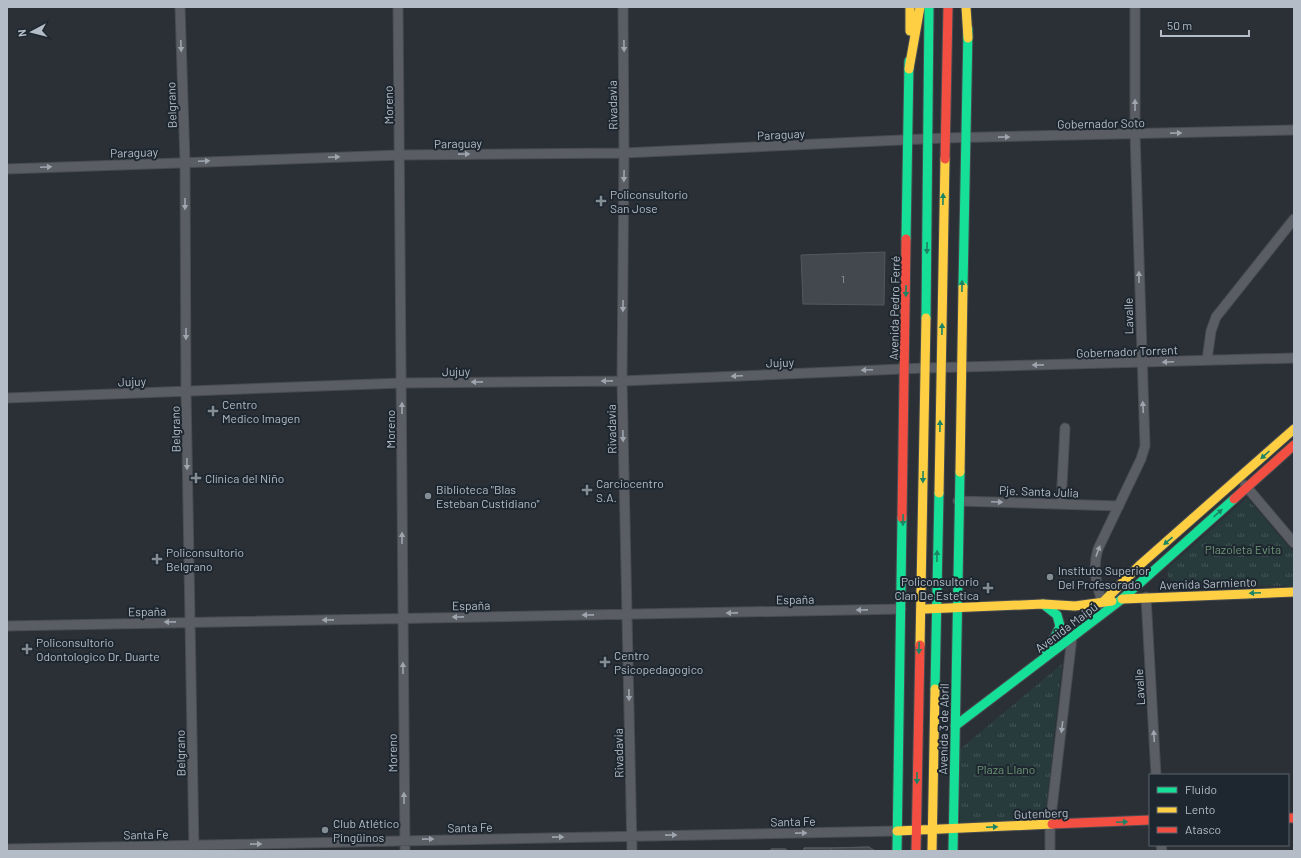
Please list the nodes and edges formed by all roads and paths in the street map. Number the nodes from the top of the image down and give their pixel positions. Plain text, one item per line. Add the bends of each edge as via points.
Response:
1 (180, 7) edge
2 (398, 7) edge
3 (623, 7) edge
4 (910, 7) edge
5 (920, 7) edge
6 (929, 7) edge
7 (948, 7) edge
8 (967, 7) edge
9 (1135, 7) edge
10 (909, 69) junction
11 (1294, 130) edge
12 (1136, 134) junction
13 (944, 138) junction
14 (965, 138) junction
15 (929, 139) junction
16 (909, 140) junction
17 (624, 153) junction
18 (400, 155) junction
19 (185, 162) junction
20 (7, 169) edge
21 (1294, 219) edge
22 (1294, 358) edge
23 (1207, 360) junction
24 (1141, 363) junction
25 (961, 367) junction
26 (925, 368) junction
27 (941, 368) junction
28 (906, 369) junction
29 (622, 380) junction
30 (402, 383) junction
31 (186, 390) junction
32 (7, 398) edge
33 (1065, 428) dead end
34 (1294, 429) edge
35 (1294, 445) edge
36 (1239, 478) junction
37 (1247, 487) junction
38 (958, 501) junction
39 (1061, 504) junction
40 (1118, 506) junction
41 (1294, 543) edge
42 (1294, 592) edge
43 (1146, 597) junction
44 (1122, 599) junction
45 (1103, 602) junction
46 (1043, 604) junction
47 (956, 608) junction
48 (901, 609) junction
49 (920, 609) junction
50 (936, 609) junction
51 (1107, 611) junction
52 (627, 614) junction
53 (402, 618) junction
54 (190, 622) junction
55 (7, 626) edge
56 (1072, 637) junction
57 (996, 695) junction
58 (955, 726) junction
59 (1156, 774) edge
60 (1149, 820) edge
61 (1050, 825) junction
62 (932, 829) junction
63 (953, 829) junction
64 (916, 830) junction
65 (897, 831) junction
66 (632, 836) junction
67 (405, 840) junction
68 (194, 848) edge
69 (7, 849) edge
70 (405, 851) edge
71 (632, 851) edge
72 (897, 851) edge
73 (916, 851) edge
74 (932, 851) edge
75 (953, 851) edge
76 (1050, 851) edge

1 -> 19 street, Belgrano
2 - 18 street, Moreno
3 -> 17 street, Rivadavia
4 - 10 main road, Avenida Pedro Ferré
5 - 10 main road
6 - 15 main road
7 - 13 main road
8 - 14 main road
12 -> 9 street, Lavalle
10 - 16 main road, Avenida Pedro Ferré
12 -> 11 street, Gobernador Soto
14 -> 12 street, Gobernador Soto
24 -> 12 street, Lavalle
13 - 14 street, Gobernador Soto
13 - 15 street, Gobernador Soto
27 -> 13 main road
25 -> 14 main road
15 - 16 street, Gobernador Soto
15 -> 26 main road
16 - 17 street, Paraguay
16 -> 28 main road, Avenida Pedro Ferré
18 -> 17 street, Paraguay
17 -> 29 street, Rivadavia
19 -> 18 street, Paraguay
18 - 30 street, Moreno
20 -> 19 street, Paraguay
19 -> 31 street, Belgrano
21 - 23 street via 1216,317 1211,331
22 - 23 street, Gobernador Torrent
23 -> 24 street, Gobernador Torrent
24 -> 25 street, Gobernador Torrent
40 -> 24 street, Lavalle via 1145,446
25 - 27 street, Gobernador Torrent
25 - 38 main road
26 - 27 street, Jujuy
26 - 28 street, Jujuy
26 -> 49 main road
50 -> 27 main road
28 -> 29 street, Jujuy
28 -> 48 main road, Avenida Pedro Ferré
29 -> 30 street, Jujuy
29 -> 52 street, Rivadavia
30 - 31 street, Jujuy
53 -> 30 street, Moreno
31 - 32 street, Jujuy
31 -> 54 street, Belgrano
33 - 39 street
34 -> 36 main road, Avenida Maipú
35 - 37 main road, Avenida Maipú
36 - 37 street
36 -> 45 main road, Avenida Maipú via 1141,564
37 - 41 street
44 -> 37 main road, Avenida Maipú
38 -> 39 street, Pje. Santa Julia
38 - 47 main road
39 - 40 street, Pje. Santa Julia
45 -> 40 street, Lavalle via 1094,562
42 -> 43 main road, Avenida Sarmiento
43 - 44 main road, Avenida Sarmiento
59 -> 43 street, Lavalle
44 - 45 main road, Avenida Sarmiento
44 - 51 main road, Avenida Maipú
45 - 46 main road, Avenida Sarmiento via 1076,606
45 - 51 street, Lavalle
46 - 47 main road, Avenida Sarmiento
46 - 57 main road via 1057,615 1060,632
47 - 50 main road, Avenida Sarmiento
47 - 58 main road, Avenida 3 de Abril
48 - 49 main road, España
48 -> 52 street, España
48 - 65 main road
49 - 50 main road, España
49 -> 64 main road
50 - 62 main road, Avenida 3 de Abril
51 - 56 main road, Avenida Maipú
52 -> 53 street, España
52 -> 66 street, Rivadavia
53 -> 54 street, España
67 -> 53 street, Moreno
54 -> 55 street, España
54 - 68 street, Belgrano
56 - 57 main road, Avenida Maipú
56 -> 61 street
57 - 58 main road, Avenida Maipú
58 - 63 main road, Avenida 3 de Abril
61 -> 60 main road, Gutenberg
63 -> 61 main road, Gutenberg
61 - 76 street
62 - 63 main road, Gutenberg
62 - 64 main road, Santa Fe
62 - 74 main road, Avenida 3 de Abril
63 - 75 main road, Avenida 3 de Abril
64 - 65 main road, Santa Fe
64 - 73 main road
66 -> 65 street, Santa Fe
65 - 72 main road
67 -> 66 street, Santa Fe
66 - 71 street, Rivadavia
68 -> 67 street, Santa Fe
67 - 70 street, Moreno
68 - 69 street, Santa Fe

